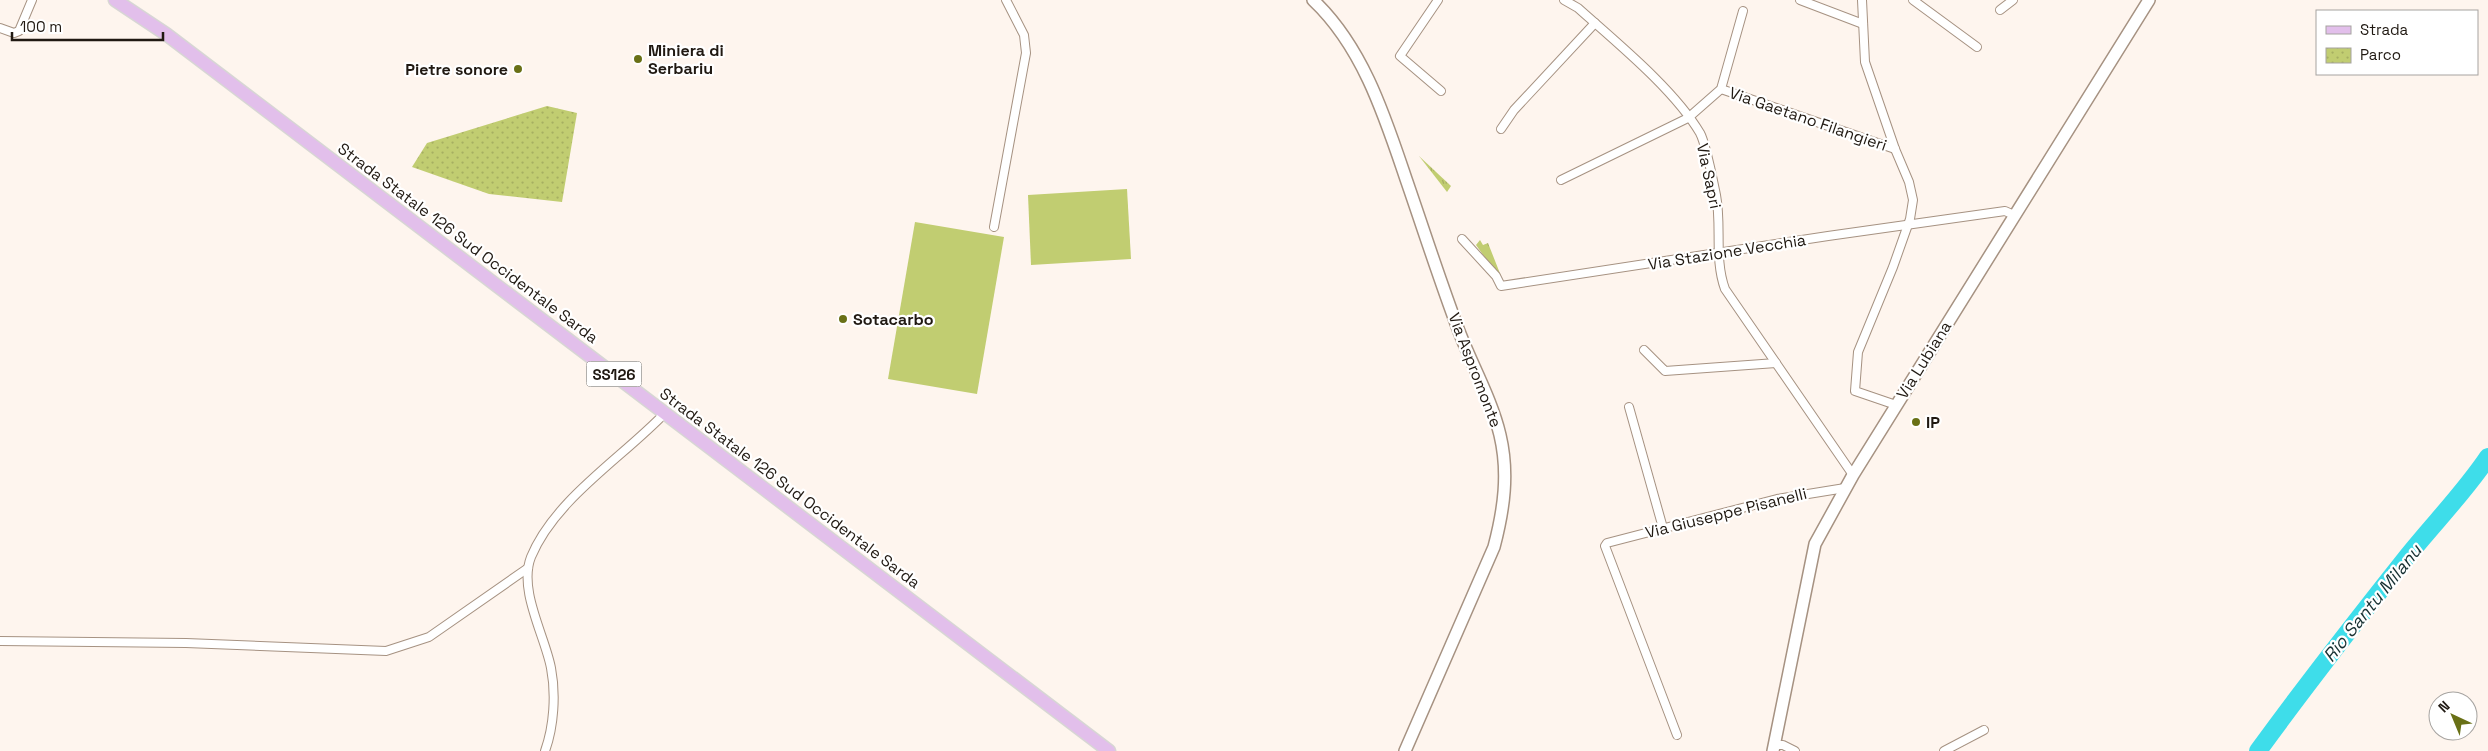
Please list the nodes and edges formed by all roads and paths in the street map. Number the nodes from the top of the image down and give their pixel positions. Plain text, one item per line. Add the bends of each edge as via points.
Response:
1 (32, 0) edge
2 (116, 0) edge
3 (1006, 0) edge
4 (1313, 0) edge
5 (1438, 0) edge
6 (1564, 0) edge
7 (1800, 0) edge
8 (1862, 0) edge
9 (1913, 0) edge
10 (2013, 0) edge
11 (2149, 0) edge
12 (2000, 10) dead end
13 (1743, 12) dead end
14 (1594, 23) junction
15 (1863, 24) junction
16 (0, 28) edge
17 (1977, 47) dead end
18 (1721, 89) junction
19 (1441, 91) dead end
20 (1688, 118) junction
21 (1502, 129) dead end
22 (1895, 150) junction
23 (1562, 180) dead end
24 (2014, 215) junction
25 (1907, 226) junction
26 (994, 227) dead end
27 (1462, 239) dead end
28 (1720, 253) junction
29 (1644, 350) dead end
30 (1776, 363) junction
31 (1896, 405) junction
32 (1629, 407) dead end
33 (664, 413) junction
34 (1853, 475) junction
35 (1845, 488) junction
36 (1663, 528) junction
37 (528, 568) junction
38 (0, 641) edge
39 (1984, 730) dead end
40 (1677, 735) dead end
41 (1773, 748) edge
42 (545, 751) edge
43 (1109, 751) edge
44 (1405, 751) edge
45 (1797, 751) edge
46 (1944, 751) edge

1 - 16 street via 19,31 14,33
2 - 33 main road, Strada Statale 126 Sud Occidentale Sarda / SS126 via 166,34
3 - 26 street via 1024,35 1026,52
4 - 44 street, Via Aspromonte via 1346,42 1381,106 1457,328 1500,434 1506,471 1503,512 1494,547
5 - 19 street via 1400,56
6 - 14 street, Via Sapri
7 - 15 street
8 - 15 street
9 - 17 street
10 - 12 street
11 - 24 street, Via Lubiana
13 - 18 street, Via Gaetano Filangieri
14 - 20 street, Via Sapri via 1665,88
14 - 21 street via 1514,110
15 - 22 street via 1865,62
18 - 20 street, Via Gaetano Filangieri
18 - 22 street, Via Gaetano Filangieri
20 - 23 street, Via Gaetano Filangieri
20 - 28 street, Via Sapri via 1700,134 1716,196
22 - 25 street via 1913,200
24 - 25 street, Via Stazione Vecchia via 2004,212
24 - 31 street, Via Lubiana
25 - 28 street, Via Stazione Vecchia
25 - 31 street via 1858,352 1855,391
27 - 28 street, Via Stazione Vecchia via 1496,276 1501,286
28 - 30 street, Via Sapri via 1725,289
29 - 30 street via 1665,371
30 - 34 street, Via Sapri
31 - 34 street, Via Lubiana
32 - 36 street
33 - 37 street via 583,487 540,540
33 - 43 main road, Strada Statale 126 Sud Occidentale Sarda / SS126
34 - 35 street, Via Lubiana
35 - 36 street, Via Giuseppe Pisanelli via 1776,499
35 - 41 street, Via Lubiana via 1815,544
36 - 40 street, Via Giuseppe Pisanelli via 1607,542 1605,546
37 - 38 street via 429,637 386,651 186,643
37 - 42 street via 532,605 551,668 552,718
39 - 46 street
41 - 45 street via 1783,745

